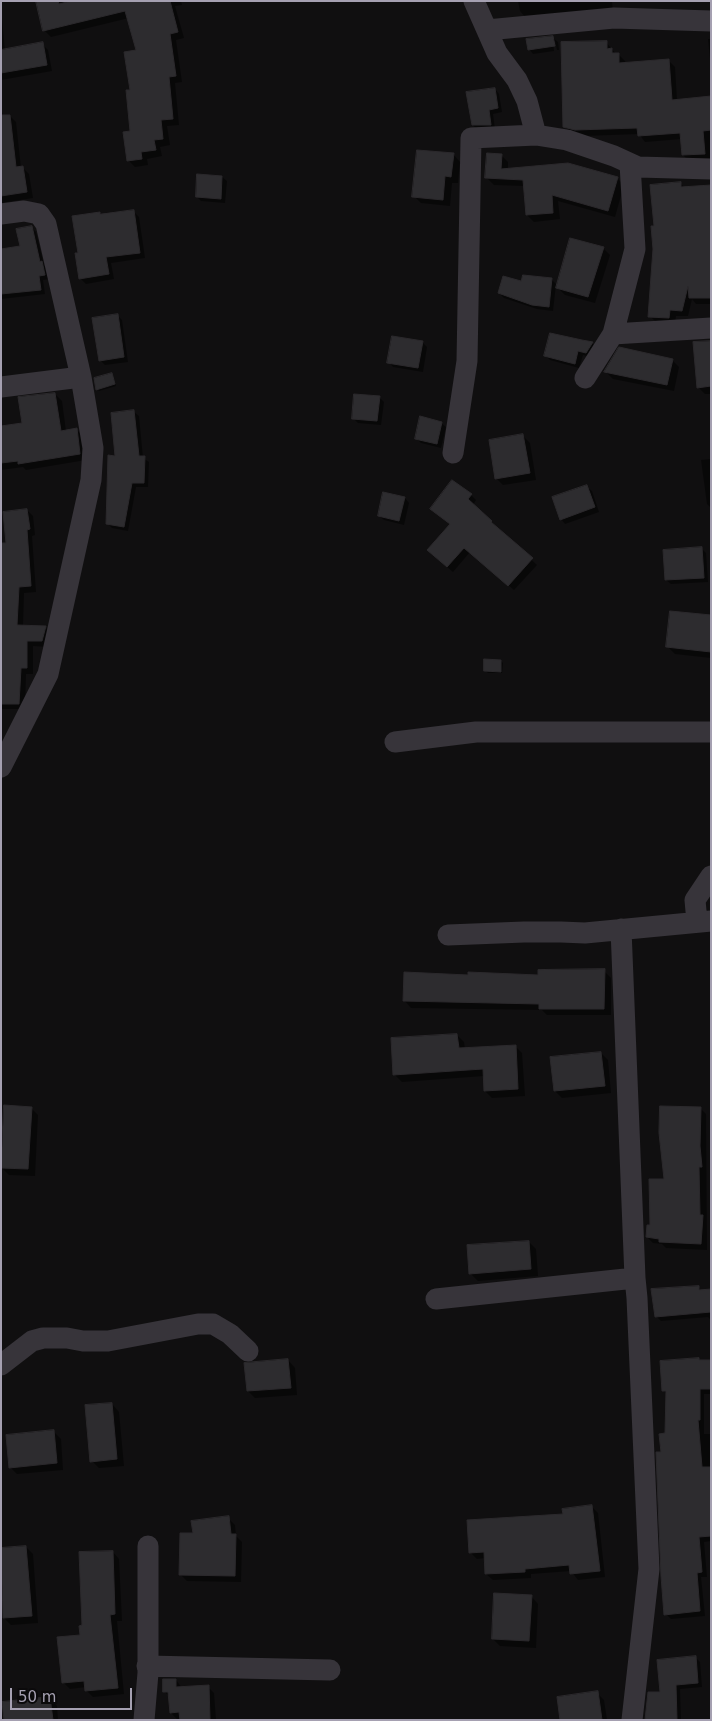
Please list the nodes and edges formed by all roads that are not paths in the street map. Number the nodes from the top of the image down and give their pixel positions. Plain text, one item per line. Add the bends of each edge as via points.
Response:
1 (474, 1) edge
2 (711, 21) edge
3 (487, 30) junction
4 (536, 136) junction
5 (630, 164) junction
6 (711, 170) edge
7 (1, 214) edge
8 (711, 328) edge
9 (613, 334) junction
10 (81, 377) junction
11 (585, 378) dead end
12 (1, 387) edge
13 (453, 453) dead end
14 (711, 732) edge
15 (394, 742) dead end
16 (1, 767) edge
17 (711, 876) edge
18 (704, 921) edge
19 (621, 929) junction
20 (448, 935) dead end
21 (635, 1278) junction
22 (436, 1299) dead end
23 (248, 1352) dead end
24 (1, 1365) edge
25 (148, 1546) dead end
26 (148, 1666) junction
27 (330, 1670) dead end
28 (144, 1720) edge
29 (632, 1720) edge

1 - 3 street
2 - 3 street via 614,18
3 - 4 street via 497,53 517,80 527,101
4 - 5 street via 567,140
4 - 13 street via 471,138 468,361
5 - 6 street via 645,168
5 - 9 street via 635,249
7 - 10 street via 24,211 39,214 46,224
8 - 9 street
9 - 11 street
10 - 12 street
10 - 16 street via 93,448 91,480 48,674
14 - 15 street via 476,732
17 - 18 street via 695,900
18 - 19 street
19 - 20 street via 585,933
19 - 21 street
21 - 22 street
21 - 29 street via 649,1569
23 - 24 street via 214,1324 198,1324 108,1341 44,1338 32,1342
25 - 26 street
26 - 27 street
26 - 28 street

